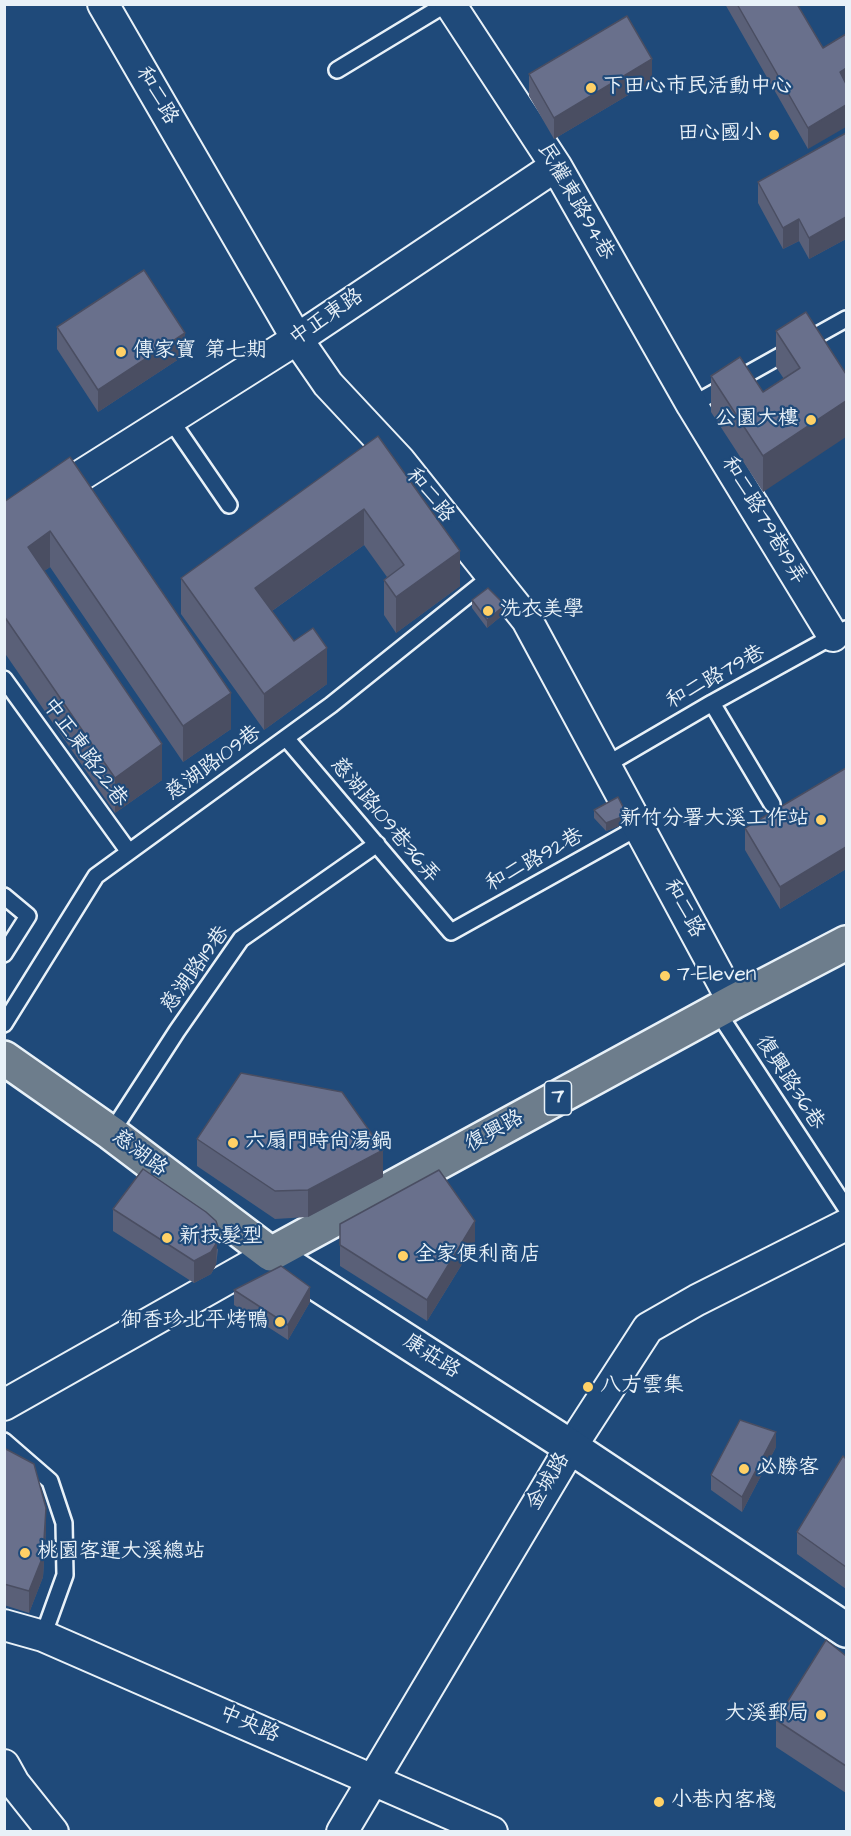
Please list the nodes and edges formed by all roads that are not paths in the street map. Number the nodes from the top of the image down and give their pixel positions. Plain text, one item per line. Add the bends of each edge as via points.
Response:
1 (103, 4) edge
2 (448, 4) edge
3 (337, 70) dead end
4 (556, 166) junction
5 (846, 319) edge
6 (297, 339) junction
7 (692, 405) junction
8 (170, 419) junction
9 (229, 505) dead end
10 (4, 524) edge
11 (493, 575) junction
12 (840, 633) edge
13 (4, 679) edge
14 (712, 703) junction
15 (286, 738) junction
16 (606, 765) junction
17 (772, 804) dead end
18 (639, 826) junction
19 (377, 844) junction
20 (129, 852) junction
21 (4, 896) edge
22 (451, 932) joint
23 (846, 943) edge
24 (4, 954) edge
25 (725, 1007) junction
26 (4, 1024) edge
27 (4, 1058) edge
28 (111, 1133) junction
29 (846, 1208) edge
30 (846, 1225) edge
31 (271, 1254) junction
32 (4, 1405) edge
33 (4, 1441) edge
34 (571, 1446) junction
35 (4, 1625) edge
36 (846, 1630) edge
37 (43, 1636) junction
38 (4, 1765) edge
39 (373, 1779) junction
40 (53, 1832) edge
41 (342, 1832) edge
42 (492, 1832) edge

1 - 6 street, 和二路
2 - 3 lane
2 - 4 street, 民權東路94巷
4 - 6 street, 中正東路
4 - 7 street, 民權東路94巷
5 - 7 lane
6 - 8 street, 中正東路
6 - 11 street, 和二路 via 328,384 400,461
7 - 12 street, 和二路79巷19弄
8 - 9 lane
8 - 10 street, 中正東路
11 - 15 lane, 慈湖路109巷
11 - 16 street, 和二路 via 527,620
12 - 14 lane, 和二路79巷
13 - 20 lane, 中正東路22巷
14 - 16 lane, 和二路79巷
14 - 17 lane
15 - 19 lane, 慈湖路109巷36弄
15 - 20 lane, 慈湖路109巷
16 - 18 street, 和二路
18 - 22 lane, 和二路92巷
18 - 25 street, 和二路
19 - 22 lane, 慈湖路109巷36弄
19 - 28 lane, 慈湖路119巷 via 242,939
20 - 26 lane, 慈湖路109巷 via 96,876
21 - 24 lane via 28,916
23 - 25 main road, 復興路 / 7
25 - 29 lane, 復興路36巷
25 - 31 main road, 復興路 / 7
27 - 28 main road, 慈湖路
28 - 31 main road, 慈湖路
30 - 34 street, 金城路 via 648,1328
31 - 32 street
31 - 34 street, 康莊路
33 - 37 lane via 50,1481 63,1523 65,1575
34 - 36 street, 康莊路
34 - 39 street, 金城路
35 - 37 street, 中央路
37 - 39 street, 中央路
38 - 40 street
39 - 41 street, 金城路
39 - 42 street, 中央路

